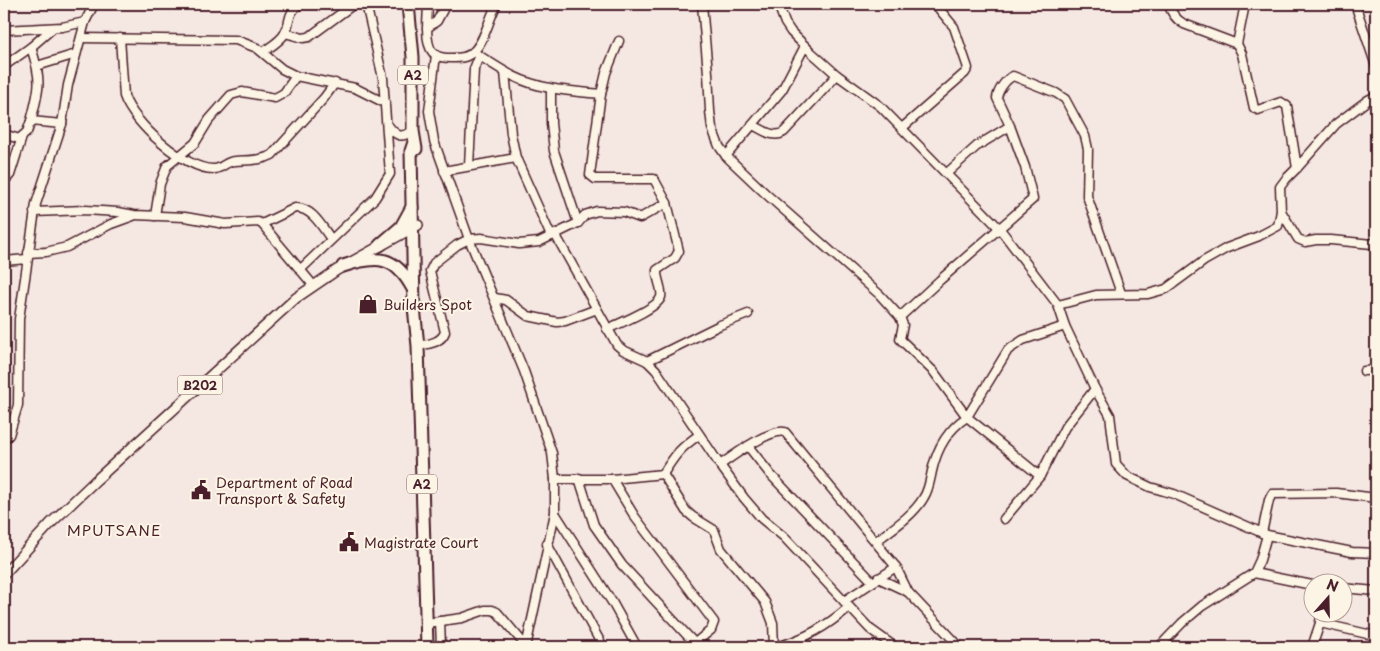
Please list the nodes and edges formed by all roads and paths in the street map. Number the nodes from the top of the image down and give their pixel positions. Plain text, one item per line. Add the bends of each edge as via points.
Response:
1 (94, 4) edge
2 (299, 4) edge
3 (354, 4) edge
4 (366, 4) edge
5 (428, 4) edge
6 (446, 4) edge
7 (496, 4) edge
8 (702, 4) edge
9 (778, 4) edge
10 (936, 4) edge
11 (1168, 4) edge
12 (1246, 4) edge
13 (1355, 4) edge
14 (408, 5) edge
15 (85, 22) junction
16 (52, 28) junction
17 (427, 28) junction
18 (4, 30) edge
19 (285, 33) junction
20 (81, 38) junction
21 (120, 38) junction
22 (619, 41) dead end
23 (1238, 44) junction
24 (805, 46) junction
25 (31, 47) junction
26 (262, 52) junction
27 (76, 54) junction
28 (476, 54) junction
29 (436, 56) junction
30 (4, 66) edge
31 (38, 66) junction
32 (1376, 66) edge
33 (505, 72) junction
34 (836, 75) junction
35 (296, 76) junction
36 (335, 83) junction
37 (551, 89) junction
38 (601, 94) junction
39 (1376, 96) edge
40 (385, 103) junction
41 (32, 121) junction
42 (62, 124) junction
43 (387, 124) junction
44 (753, 125) junction
45 (1010, 126) junction
46 (902, 128) junction
47 (4, 134) edge
48 (414, 136) junction
49 (22, 137) junction
50 (179, 155) junction
51 (726, 156) junction
52 (516, 158) junction
53 (469, 166) junction
54 (1297, 168) junction
55 (444, 171) junction
56 (947, 173) junction
57 (4, 181) edge
58 (667, 203) junction
59 (413, 204) junction
60 (1281, 211) junction
61 (34, 212) junction
62 (134, 215) junction
63 (155, 216) junction
64 (578, 223) junction
65 (262, 224) junction
66 (416, 226) junction
67 (1000, 229) junction
68 (553, 235) junction
69 (330, 239) junction
70 (469, 239) junction
71 (1376, 241) edge
72 (380, 245) junction
73 (27, 256) junction
74 (4, 261) edge
75 (343, 266) junction
76 (300, 270) junction
77 (314, 285) junction
78 (414, 291) junction
79 (1121, 293) junction
80 (495, 298) junction
81 (1058, 305) junction
82 (597, 309) junction
83 (748, 314) dead end
84 (900, 317) junction
85 (416, 320) junction
86 (1065, 326) junction
87 (607, 329) junction
88 (418, 346) junction
89 (647, 361) junction
90 (1376, 370) edge
91 (1364, 371) dead end
92 (1095, 389) junction
93 (967, 417) junction
94 (699, 435) junction
95 (4, 439) edge
96 (748, 446) junction
97 (720, 465) junction
98 (663, 474) junction
99 (1040, 476) junction
100 (579, 478) junction
101 (612, 479) junction
102 (555, 480) junction
103 (1376, 498) edge
104 (554, 513) junction
105 (1004, 519) dead end
106 (1265, 534) junction
107 (876, 541) junction
108 (547, 544) junction
109 (1376, 553) edge
110 (896, 566) junction
111 (1254, 573) junction
112 (4, 574) edge
113 (875, 579) junction
114 (1302, 583) edge
115 (1352, 589) edge
116 (1376, 591) edge
117 (908, 592) junction
118 (847, 604) junction
119 (440, 621) junction
120 (427, 623) junction
121 (1320, 624) joint
122 (1376, 636) edge
123 (696, 645) edge
124 (427, 647) edge
125 (440, 647) edge
126 (526, 647) edge
127 (603, 647) edge
128 (637, 647) edge
129 (775, 647) edge
130 (895, 647) edge
131 (960, 647) edge
132 (1159, 647) edge
133 (1312, 647) edge

1 - 15 street
2 - 19 street via 290,14
3 - 19 street via 309,37
4 - 40 street via 383,78
5 - 17 street
6 - 17 street via 437,21
7 - 28 street
8 - 51 street via 712,128
9 - 24 street via 785,23
10 - 46 street via 954,27 968,68
11 - 23 street via 1177,20 1184,24
12 - 23 street
13 - 32 street
14 - 48 highway, A2
15 - 16 street
15 - 20 street
16 - 18 street
16 - 25 street
17 - 29 street via 427,40
19 - 26 street
20 - 21 street
20 - 27 street
21 - 26 street via 230,39
21 - 50 street via 127,103 145,129
22 - 38 street
23 - 54 street via 1254,108 1258,110 1281,102 1287,106
24 - 34 street
24 - 44 street via 782,90
25 - 30 street
25 - 31 street
26 - 35 street
27 - 31 street
27 - 42 street
28 - 29 street via 464,58
28 - 33 street
28 - 53 street
29 - 55 street via 429,111
31 - 41 street via 40,89
33 - 37 street
33 - 52 street
34 - 44 street via 780,135
34 - 46 street via 880,106
35 - 36 street
35 - 50 street via 284,93 275,98 242,92 231,95 209,120 195,143
36 - 40 street via 355,88
36 - 50 street via 293,134 267,158 231,161 214,169 194,164
37 - 38 street
37 - 64 street via 554,151
38 - 58 street via 590,175 595,179 654,179
39 - 54 street via 1336,124
40 - 43 street
41 - 42 street
41 - 49 street
42 - 61 street
43 - 48 street via 400,136
43 - 69 street via 390,174 375,198
44 - 51 street
45 - 56 street via 977,146
45 - 67 street via 1034,198
45 - 79 street via 996,98 1010,77 1016,76 1065,99 1085,136 1088,149 1087,196
46 - 56 street
47 - 49 street via 16,139
48 - 59 highway, A2 via 411,151
48 - 66 highway, A2
49 - 57 street via 10,175
50 - 63 street via 162,175
51 - 84 street
52 - 53 street
52 - 68 street
53 - 55 street
54 - 60 street via 1280,187
55 - 70 street
56 - 67 street
58 - 64 street via 640,218 624,212 597,211
58 - 87 street via 679,251 675,258 657,270 661,298 631,319
59 - 66 highway, A2
59 - 72 highway via 400,227
60 - 71 street via 1298,239 1305,242 1331,240 1372,244
60 - 79 street via 1278,226 1227,248 1166,289 1148,294
61 - 62 street via 85,210
61 - 73 street
62 - 63 street
62 - 73 street via 67,247
63 - 65 street via 225,224
64 - 68 street
65 - 69 street via 296,208 305,209
65 - 76 street
66 - 72 main road, B202
66 - 78 highway, A2
66 - 85 highway, A2
67 - 81 street
67 - 84 street
68 - 70 street via 539,242 519,244
68 - 82 street
69 - 76 street
70 - 80 street
70 - 88 street via 431,266 445,332 440,340
72 - 75 main road, B202
73 - 74 street
73 - 95 street via 19,319 18,405 9,435
75 - 77 main road, B202
75 - 78 highway via 366,259 387,262 405,275
76 - 77 street
77 - 112 main road, B202 via 94,482
78 - 85 highway, A2
79 - 81 street via 1086,296
80 - 82 street via 506,300 528,316 557,322
80 - 102 street via 544,426 552,452
81 - 86 street
82 - 87 street
83 - 89 street
84 - 93 street via 904,324 900,339 934,372
85 - 88 highway, A2
86 - 92 street
86 - 93 street via 1023,340 1008,350
87 - 89 street via 623,350
88 - 120 highway, A2
89 - 94 street via 668,386
90 - 91 street
92 - 99 street via 1065,427
92 - 106 street via 1110,415 1116,464 1127,476
93 - 99 street
93 - 107 street via 943,440 924,498
94 - 97 street
94 - 98 street via 675,454
96 - 97 street
96 - 107 street via 776,432 785,432
96 - 113 street via 770,474
97 - 118 street via 762,519 784,537
98 - 101 street
98 - 129 street via 686,511 714,530 721,549 765,602 773,623
99 - 105 street
100 - 101 street
100 - 102 street
100 - 123 street via 594,524 622,566
101 - 123 street via 635,517 714,622 711,630
102 - 104 street
103 - 106 street via 1272,494
104 - 108 street
104 - 128 street
106 - 109 street via 1352,552
106 - 111 street
107 - 110 street
108 - 126 street
108 - 127 street
110 - 113 street
110 - 117 street
111 - 114 street
111 - 132 street via 1202,606
113 - 117 street
113 - 118 street
115 - 116 street
117 - 131 street
118 - 129 street via 821,629
118 - 130 street via 870,629
119 - 120 street
119 - 125 street
119 - 126 street via 492,610
120 - 124 highway, A2
121 - 122 street
121 - 133 street

